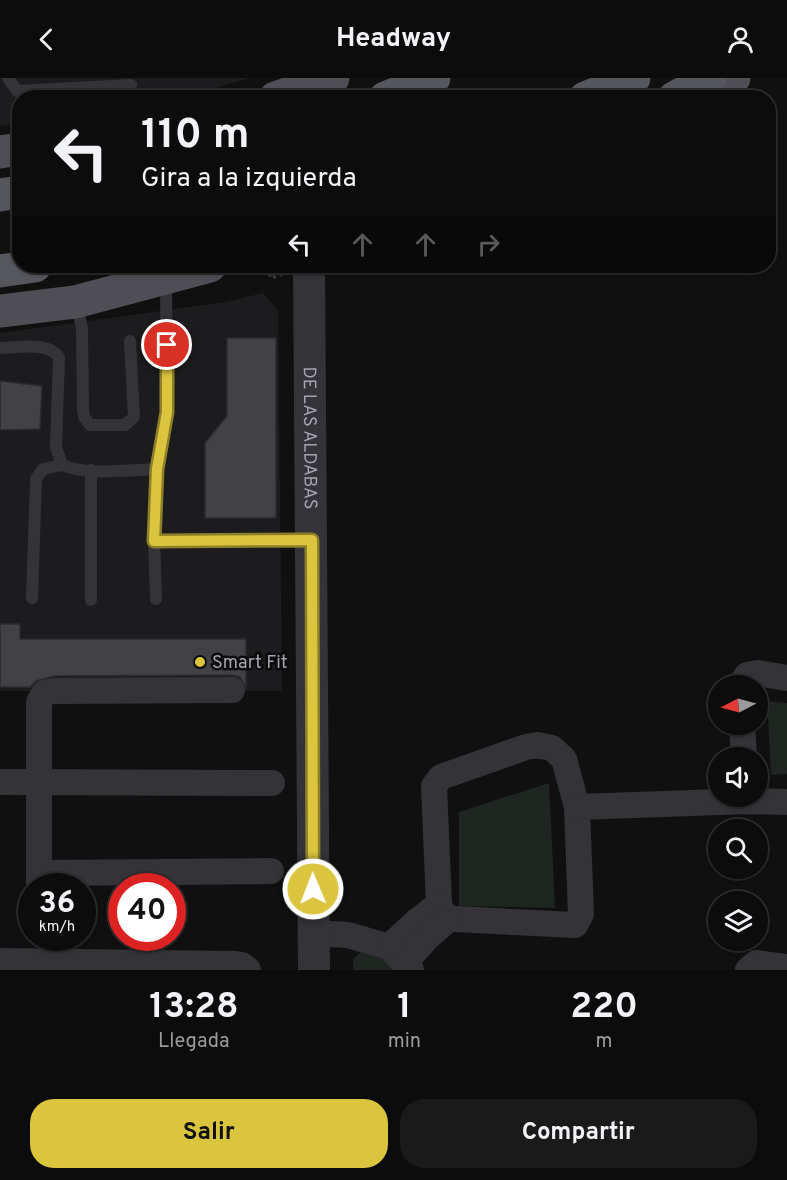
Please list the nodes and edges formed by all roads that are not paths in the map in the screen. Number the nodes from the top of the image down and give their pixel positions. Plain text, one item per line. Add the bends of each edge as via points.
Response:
1 (434, 78) edge
2 (634, 78) edge
3 (710, 78) edge
4 (734, 78) edge
5 (131, 87) edge
6 (46, 90) edge
7 (405, 90) edge
8 (605, 90) edge
9 (688, 90) edge
10 (705, 90) edge
11 (184, 273) edge
12 (309, 273) edge
13 (166, 278) junction
14 (75, 302) junction
15 (0, 311) edge
16 (130, 341) dead end
17 (0, 348) edge
18 (62, 465) junction
19 (157, 469) junction
20 (91, 470) junction
21 (312, 540) junction
22 (154, 541) junction
23 (32, 598) dead end
24 (156, 599) dead end
25 (91, 600) dead end
26 (747, 675) edge
27 (787, 678) edge
28 (232, 690) dead end
29 (0, 783) edge
30 (39, 783) junction
31 (272, 783) dead end
32 (708, 801) edge
33 (768, 801) edge
34 (787, 802) edge
35 (577, 807) junction
36 (271, 870) dead end
37 (39, 873) edge
38 (96, 878) edge
39 (443, 905) junction
40 (314, 933) junction
41 (39, 956) edge
42 (401, 960) edge
43 (0, 961) edge
44 (787, 967) edge
45 (248, 970) edge
46 (314, 970) edge
47 (748, 970) edge

1 - 7 highway
2 - 8 highway
3 - 9 highway
4 - 10 main road
5 - 6 lane
11 - 13 main road
12 - 21 street, DE LAS ALDABAS
13 - 14 main road
13 - 19 lane via 167,412
14 - 15 main road
14 - 16 lane via 82,328 84,417 90,425 125,425 134,417
17 - 18 lane via 44,347 54,350 58,357 56,447
18 - 20 lane
18 - 23 lane via 43,469 36,479
19 - 20 lane
19 - 22 lane
20 - 25 lane
21 - 22 lane
21 - 40 street, DE LAS ALDABAS
22 - 24 lane
26 - 27 street
28 - 30 street via 44,693 39,702
29 - 30 street
30 - 31 street
30 - 37 street
32 - 35 street
33 - 34 street
35 - 39 street via 581,914 575,925
35 - 39 street via 564,759 552,748 526,747 441,777 433,793
36 - 38 street
39 - 42 street via 427,938
40 - 42 street via 348,935
40 - 46 street, DE LAS ALDABAS
41 - 43 street
41 - 45 street via 236,964
44 - 47 street via 756,963

